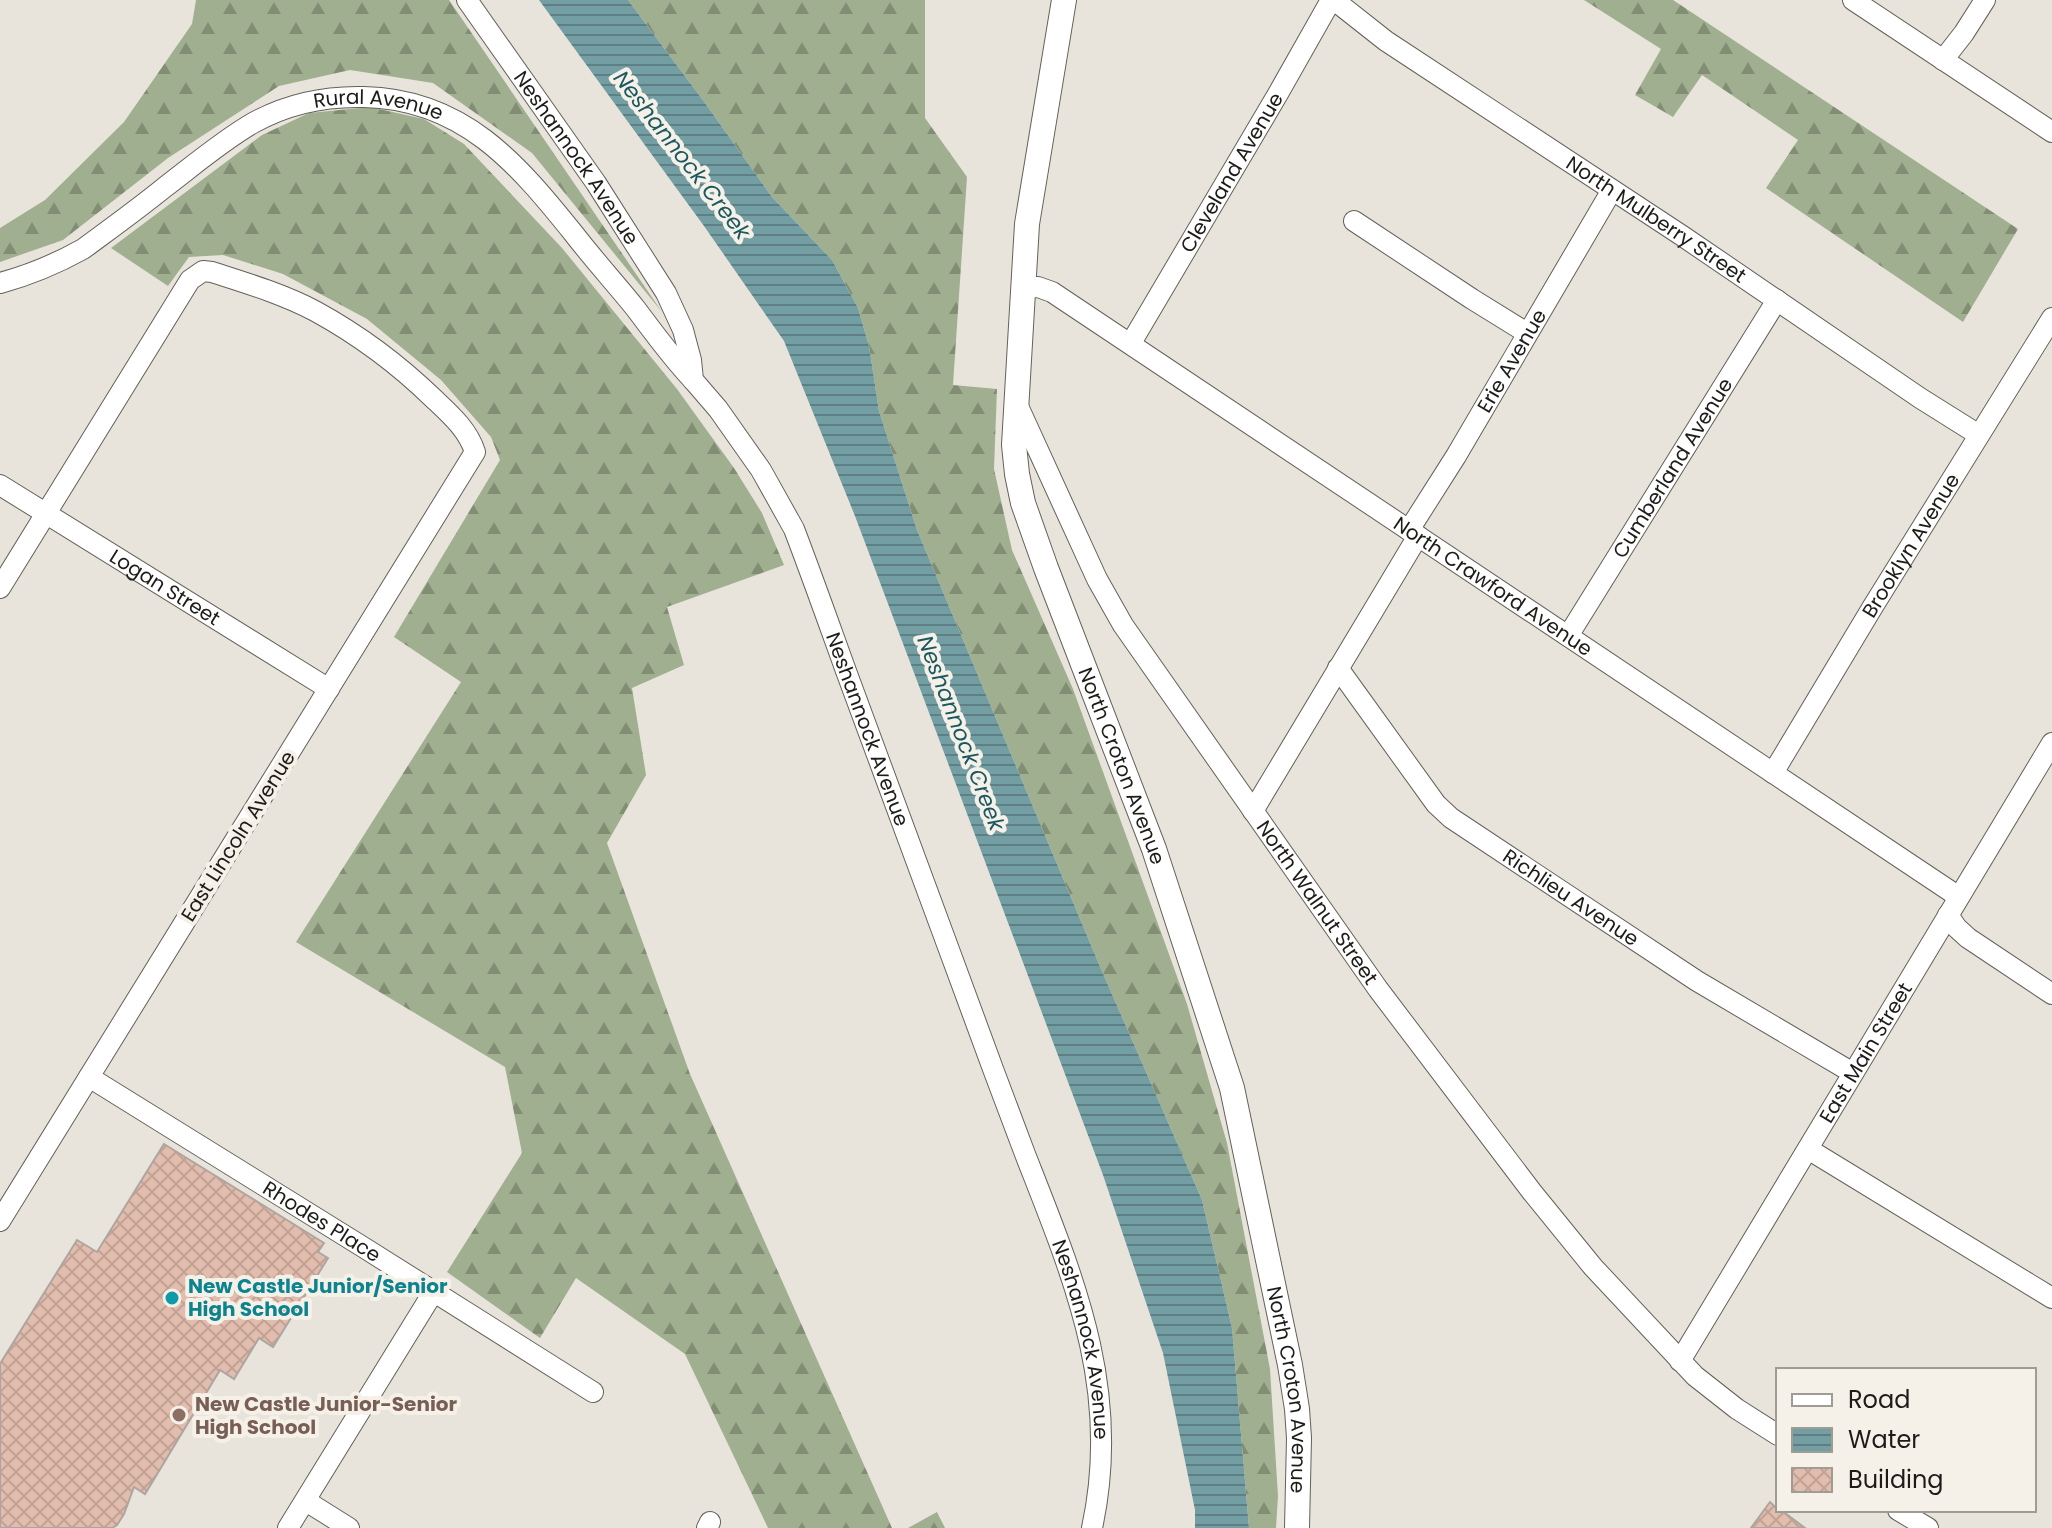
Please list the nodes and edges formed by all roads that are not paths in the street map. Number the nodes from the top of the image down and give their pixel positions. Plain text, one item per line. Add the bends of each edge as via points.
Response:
1 (467, 0) edge
2 (1064, 0) edge
3 (1333, 0) edge
4 (1853, 0) edge
5 (1985, 0) edge
6 (1943, 60) junction
7 (2052, 132) edge
8 (1612, 190) junction
9 (1354, 221) dead end
10 (0, 283) edge
11 (1023, 288) junction
12 (1777, 300) junction
13 (2052, 318) edge
14 (1527, 333) junction
15 (1131, 343) junction
16 (693, 380) junction
17 (1017, 404) junction
18 (1979, 435) junction
19 (0, 485) edge
20 (46, 513) junction
21 (1414, 533) junction
22 (0, 588) edge
23 (1568, 636) junction
24 (1338, 668) junction
25 (329, 689) junction
26 (2052, 743) edge
27 (1773, 773) junction
28 (1253, 811) junction
29 (1953, 906) junction
30 (2052, 994) edge
31 (1853, 1073) junction
32 (89, 1077) junction
33 (1808, 1149) junction
34 (7, 1195) edge
35 (0, 1221) edge
36 (434, 1291) junction
37 (2052, 1298) edge
38 (1680, 1361) junction
39 (593, 1392) dead end
40 (1776, 1434) edge
41 (306, 1501) junction
42 (1901, 1512) edge
43 (288, 1528) edge
44 (349, 1528) edge
45 (1092, 1528) edge
46 (1297, 1528) edge
47 (1928, 1528) edge

1 - 16 street, Neshannock Avenue via 666,293 683,330
2 - 11 main road, North Croton Avenue via 1033,179
3 - 8 street, North Mulberry Street via 1386,41
3 - 15 street, Cleveland Avenue
4 - 6 street
5 - 6 street
6 - 7 street
8 - 12 street, North Mulberry Street
8 - 14 street, Erie Avenue
9 - 14 street
10 - 16 street, Rural Avenue via 83,249 255,122 322,99 381,97 445,115 507,157
11 - 15 street, North Crawford Avenue via 1052,292
11 - 17 main road, North Croton Avenue
12 - 18 street, North Mulberry Street
12 - 23 street, Cumberland Avenue
13 - 18 street, Brooklyn Avenue
14 - 21 street, Erie Avenue
15 - 21 street, North Crawford Avenue
16 - 45 street, Neshannock Avenue via 761,470 794,529 1065,1257 1082,1307 1099,1393 1102,1444
17 - 28 street, North Walnut Street via 1113,609
17 - 46 main road, North Croton Avenue via 1014,445 1023,503 1154,849 1232,1088 1297,1409
18 - 27 street, Brooklyn Avenue
19 - 20 street, Logan Street
20 - 22 street
20 - 25 street, Logan Street
20 - 25 street, East Lincoln Avenue via 199,273 218,274 314,311 384,355 423,388 460,424 475,452
21 - 23 street, North Crawford Avenue
21 - 24 street, Erie Avenue
23 - 27 street, North Crawford Avenue
24 - 28 street, Erie Avenue
24 - 31 street, Richlieu Avenue via 1451,818 1697,981
25 - 32 street, East Lincoln Avenue
26 - 29 street, East Main Street
27 - 29 street, North Crawford Avenue
28 - 38 street, North Walnut Street via 1378,989 1532,1192
29 - 30 street, North Crawford Avenue via 1957,928 1968,938
29 - 31 street, East Main Street
31 - 33 street, East Main Street
32 - 34 street, East Lincoln Avenue
32 - 36 street, Rhodes Place
33 - 37 street
33 - 38 street, East Main Street
34 - 35 street, East Lincoln Avenue
36 - 39 street, Rhodes Place
36 - 41 street
38 - 40 street, North Walnut Street via 1711,1391
41 - 43 street
41 - 44 street
42 - 47 street

